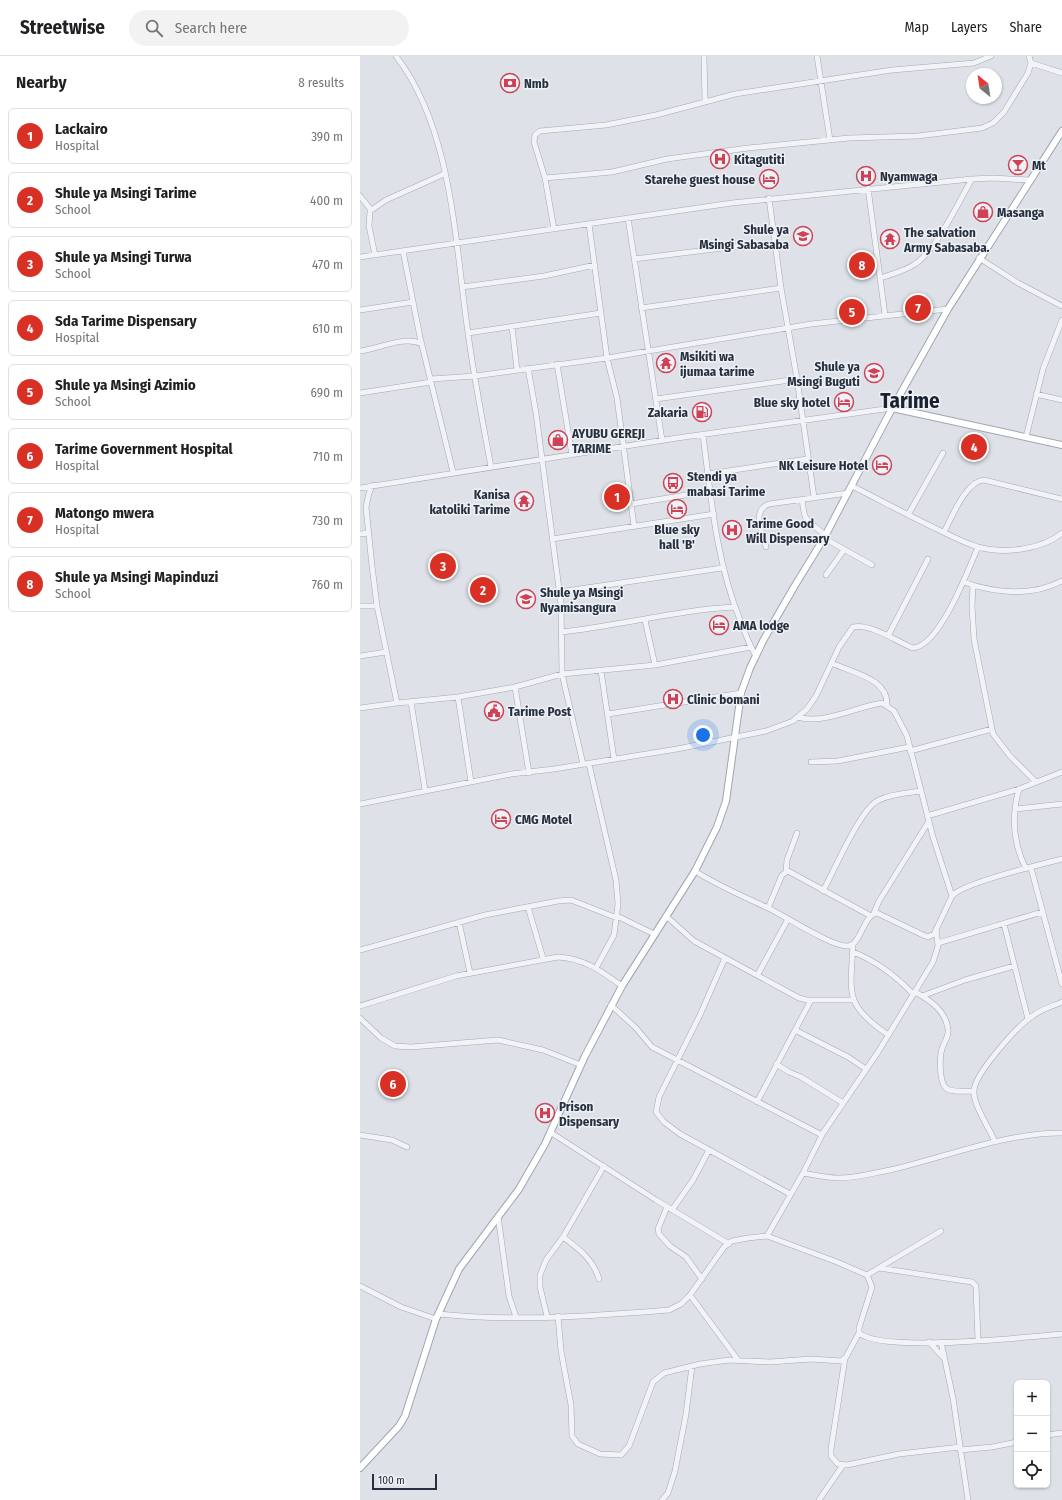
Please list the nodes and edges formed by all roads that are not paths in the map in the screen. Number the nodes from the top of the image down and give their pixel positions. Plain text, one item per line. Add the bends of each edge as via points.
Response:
1 (396, 56) edge
2 (704, 56) edge
3 (817, 56) edge
4 (990, 56) edge
5 (1029, 56) edge
6 (1031, 63) junction
7 (1062, 73) edge
8 (821, 82) junction
9 (705, 101) junction
10 (1062, 131) edge
11 (830, 140) junction
12 (444, 174) junction
13 (545, 178) junction
14 (972, 179) junction
15 (1029, 180) junction
16 (868, 188) junction
17 (360, 196) edge
18 (769, 198) junction
19 (371, 210) junction
20 (628, 218) junction
21 (589, 224) junction
22 (554, 229) junction
23 (458, 243) junction
24 (775, 245) junction
25 (403, 251) junction
26 (376, 255) junction
27 (360, 257) edge
28 (979, 258) junction
29 (634, 259) junction
30 (595, 265) junction
31 (880, 278) junction
32 (462, 287) junction
33 (781, 288) junction
34 (413, 302) junction
35 (1062, 306) edge
36 (641, 308) junction
37 (948, 309) junction
38 (360, 310) edge
39 (601, 313) junction
40 (885, 315) junction
41 (1062, 320) edge
42 (512, 327) junction
43 (788, 329) junction
44 (468, 333) junction
45 (422, 344) junction
46 (647, 350) junction
47 (360, 351) edge
48 (607, 358) junction
49 (557, 364) junction
50 (528, 368) junction
51 (517, 370) junction
52 (475, 376) junction
53 (797, 379) junction
54 (431, 381) junction
55 (360, 393) edge
56 (1036, 394) junction
57 (656, 399) junction
58 (1062, 400) edge
59 (892, 408) junction
60 (802, 419) junction
61 (702, 435) junction
62 (1026, 437) junction
63 (662, 440) junction
64 (1062, 445) edge
65 (623, 447) junction
66 (944, 453) dead end
67 (572, 455) junction
68 (807, 459) junction
69 (541, 460) junction
70 (491, 467) junction
71 (453, 472) junction
72 (708, 474) junction
73 (373, 485) junction
74 (852, 486) junction
75 (360, 488) edge
76 (710, 491) junction
77 (848, 493) junction
78 (814, 497) junction
79 (1062, 499) edge
80 (802, 500) junction
81 (631, 504) junction
82 (714, 514) junction
83 (908, 515) junction
84 (634, 526) junction
85 (944, 532) junction
86 (368, 533) junction
87 (1062, 533) edge
88 (360, 534) edge
89 (825, 537) junction
90 (552, 539) junction
91 (766, 546) dead end
92 (978, 547) junction
93 (844, 550) junction
94 (928, 559) dead end
95 (872, 565) dead end
96 (722, 568) junction
97 (826, 575) dead end
98 (1062, 581) edge
99 (963, 582) junction
100 (973, 586) junction
101 (559, 592) junction
102 (360, 606) edge
103 (377, 606) junction
104 (735, 607) junction
105 (645, 620) junction
106 (561, 632) junction
107 (888, 636) junction
108 (751, 647) junction
109 (386, 652) junction
110 (360, 656) edge
111 (756, 656) junction
112 (832, 663) junction
113 (655, 665) junction
114 (601, 671) junction
115 (562, 674) junction
116 (515, 687) junction
117 (741, 693) junction
118 (458, 696) junction
119 (411, 702) junction
120 (397, 703) junction
121 (887, 705) junction
122 (360, 708) edge
123 (608, 714) junction
124 (797, 717) junction
125 (992, 729) junction
126 (736, 737) junction
127 (910, 749) junction
128 (614, 759) junction
129 (811, 762) dead end
130 (586, 764) junction
131 (1062, 772) edge
132 (529, 773) junction
133 (471, 782) junction
134 (1036, 782) junction
135 (1019, 789) junction
136 (425, 790) junction
137 (921, 791) junction
138 (360, 804) edge
139 (1062, 804) edge
140 (1015, 809) junction
141 (928, 818) junction
142 (797, 833) dead end
143 (1062, 859) edge
144 (1028, 868) junction
145 (695, 871) junction
146 (786, 871) junction
147 (823, 890) junction
148 (952, 896) junction
149 (528, 907) junction
150 (768, 908) junction
151 (1042, 912) junction
152 (872, 915) junction
153 (666, 916) junction
154 (617, 917) junction
155 (788, 919) junction
156 (459, 922) junction
157 (1004, 924) junction
158 (936, 929) junction
159 (654, 934) junction
160 (938, 943) junction
161 (853, 944) junction
162 (360, 950) edge
163 (853, 952) junction
164 (542, 958) junction
165 (725, 958) junction
166 (1014, 966) junction
167 (596, 968) junction
168 (470, 973) junction
169 (758, 974) junction
170 (1062, 984) edge
171 (622, 986) junction
172 (914, 993) junction
173 (922, 996) junction
174 (811, 1000) junction
175 (853, 1000) junction
176 (1062, 1002) edge
177 (611, 1005) junction
178 (360, 1006) edge
179 (360, 1018) edge
180 (1028, 1019) junction
181 (795, 1030) junction
182 (887, 1034) junction
183 (676, 1061) junction
184 (776, 1064) junction
185 (580, 1065) junction
186 (866, 1069) junction
187 (974, 1091) junction
188 (757, 1102) junction
189 (843, 1103) junction
190 (550, 1132) junction
191 (1062, 1132) edge
192 (360, 1135) edge
193 (822, 1135) junction
194 (995, 1142) junction
195 (407, 1147) dead end
196 (709, 1150) junction
197 (604, 1166) junction
198 (803, 1173) junction
199 (790, 1194) junction
200 (667, 1207) junction
201 (672, 1210) junction
202 (498, 1216) junction
203 (941, 1231) dead end
204 (563, 1236) junction
205 (767, 1236) junction
206 (729, 1244) junction
207 (879, 1268) junction
208 (867, 1275) junction
209 (599, 1279) dead end
210 (702, 1279) junction
211 (360, 1286) edge
212 (690, 1295) junction
213 (547, 1316) junction
214 (558, 1316) junction
215 (438, 1317) junction
216 (516, 1317) junction
217 (860, 1333) junction
218 (1062, 1334) edge
219 (978, 1341) junction
220 (929, 1342) junction
221 (941, 1342) junction
222 (845, 1358) junction
223 (943, 1358) junction
224 (738, 1360) junction
225 (692, 1366) junction
226 (1062, 1433) edge
227 (1050, 1435) edge
228 (1014, 1443) edge
229 (960, 1449) junction
230 (843, 1465) junction
231 (360, 1468) edge
232 (662, 1500) edge
233 (819, 1500) edge
234 (968, 1500) edge

1 - 12 street via 406,69 427,109
2 - 9 street
3 - 8 street
4 - 8 street via 974,63 892,70
5 - 6 street
6 - 7 street
6 - 11 street via 1028,73 1004,112 993,123 982,128 918,136
8 - 9 street via 735,94
8 - 11 street
9 - 13 street via 645,118 575,129 540,131 535,135 534,142
10 - 15 main road
11 - 13 street via 667,159 612,172
12 - 19 street via 386,200
12 - 23 street
13 - 22 street
14 - 15 street
14 - 16 street
14 - 31 street via 945,227 922,259 904,270
15 - 28 main road
16 - 18 street
16 - 31 street
17 - 19 street
18 - 20 street
18 - 24 street
19 - 26 street via 370,226
20 - 21 street
20 - 29 street
21 - 22 street
21 - 30 street
22 - 23 street
23 - 25 street
23 - 32 street
24 - 29 street via 731,247
24 - 33 street
25 - 26 street
25 - 34 street
26 - 27 street
28 - 35 street via 1018,283
28 - 37 main road
29 - 36 street
30 - 32 street via 544,276
30 - 39 street
31 - 40 street
32 - 44 street
33 - 36 street
33 - 43 street
34 - 38 street
34 - 45 street
36 - 46 street
37 - 40 street
37 - 59 main road
39 - 42 street
39 - 48 street
40 - 43 street
41 - 56 street
42 - 44 street
42 - 51 street
43 - 46 street
43 - 53 street
44 - 52 street
45 - 47 street via 411,341
45 - 54 street
46 - 48 street
46 - 57 street
48 - 49 street
48 - 65 street via 617,398
49 - 50 street
49 - 67 street
50 - 51 street
50 - 69 street
51 - 52 street
52 - 54 street
52 - 70 street
53 - 57 street
53 - 60 street
54 - 55 street
54 - 71 street
56 - 58 street
56 - 62 street
57 - 63 street
59 - 60 street
59 - 62 main road
59 - 74 main road
60 - 61 street
60 - 68 street
61 - 63 street
61 - 72 street
62 - 64 main road
63 - 65 street
65 - 67 street
65 - 81 street
66 - 83 street
67 - 69 street
68 - 72 street
68 - 78 street
69 - 70 street
69 - 90 street
70 - 71 street
71 - 73 street
72 - 76 street
73 - 75 street
73 - 86 street via 366,507
74 - 77 main road
74 - 83 street
76 - 81 street
76 - 82 street
77 - 78 street
77 - 89 main road
78 - 80 street
79 - 85 street via 978,480 971,484
80 - 89 street via 806,517
80 - 91 street via 762,507 758,512
81 - 84 street
82 - 84 street
82 - 96 street
83 - 85 street
84 - 90 street
85 - 92 street
86 - 88 street
86 - 103 street
87 - 92 street via 1056,538 1019,549
89 - 93 street
89 - 111 main road
90 - 101 street
92 - 99 street
93 - 95 street
93 - 97 street
94 - 107 street
96 - 101 street
96 - 104 street
98 - 100 street via 1053,586 1023,591 1002,592
99 - 100 street
99 - 107 street via 952,606 931,638 920,648 914,648
100 - 125 street via 974,639
101 - 106 street
102 - 103 street
103 - 109 street
104 - 105 street via 713,608
104 - 108 street
105 - 106 street
105 - 113 street
106 - 115 street
107 - 112 street via 864,627 853,627
108 - 111 street
108 - 113 street
109 - 110 street
109 - 120 street
111 - 117 main road
112 - 121 street via 878,684 886,693
112 - 124 street via 816,696 807,709
113 - 114 street
114 - 115 street
114 - 123 street
115 - 116 street
115 - 130 street
116 - 118 street
116 - 132 street
117 - 123 street
117 - 126 main road
118 - 119 street
118 - 133 street
119 - 120 street
119 - 136 street
120 - 122 street
121 - 124 street via 872,704 809,720
121 - 127 street via 902,725
123 - 128 street
124 - 126 street via 766,731
125 - 127 street
125 - 134 street via 996,740 1005,751
126 - 128 street
126 - 145 main road via 726,802 717,827
127 - 129 street via 838,761
127 - 137 street
128 - 130 street
130 - 132 street
130 - 154 street via 616,880
131 - 134 street
132 - 133 street
133 - 136 street
134 - 135 street
135 - 140 street
135 - 141 street
136 - 138 street
137 - 141 street
137 - 147 street via 892,796 872,803 859,820
139 - 140 street
140 - 144 street via 1014,834 1017,847
141 - 148 street via 947,887
141 - 152 street
142 - 146 street via 787,860
143 - 144 street
144 - 148 street via 986,880
144 - 151 street
145 - 150 street via 732,893
145 - 153 main road
146 - 147 street
146 - 150 street
147 - 152 street
148 - 158 street
149 - 154 street via 546,902 571,900
149 - 156 street
149 - 164 street
150 - 155 street
151 - 157 street
151 - 170 street
152 - 158 street via 880,913 928,937 934,934
152 - 161 street
153 - 159 main road
153 - 165 street via 694,941
154 - 159 street
154 - 167 street via 614,935
155 - 161 street via 834,943 848,946
155 - 169 street
156 - 162 street
156 - 168 street
157 - 160 street
157 - 166 street
158 - 160 street
159 - 171 main road
160 - 172 street via 932,962
161 - 163 street
163 - 172 street via 881,967
163 - 175 street
164 - 167 street via 573,958
164 - 168 street
165 - 169 street
165 - 183 street
166 - 173 street
166 - 180 street
167 - 171 street
168 - 178 street
169 - 174 street via 799,998
171 - 177 main road
172 - 173 street
172 - 182 street
173 - 187 street via 941,1011 948,1028 947,1039 940,1054 946,1088
174 - 175 street
174 - 181 street
175 - 182 street via 862,1014
176 - 180 street
177 - 183 street via 652,1047
177 - 185 main road
179 - 185 street via 381,1038 395,1046 498,1040 543,1050
180 - 187 street via 1001,1048 979,1078
181 - 184 street
181 - 186 street
182 - 186 street
183 - 188 street
183 - 196 street via 659,1097 656,1112 664,1122
184 - 188 street
184 - 189 street
185 - 190 main road
186 - 189 street
187 - 194 street via 975,1099
188 - 193 street
189 - 193 street
190 - 197 street
190 - 202 main road via 519,1189
191 - 194 street via 1029,1134
192 - 195 street via 392,1140
193 - 198 street
194 - 198 street via 912,1165 856,1177 825,1177
196 - 199 street
196 - 201 street via 690,1185
197 - 200 street
197 - 204 street
198 - 199 street
199 - 205 street
200 - 201 street
200 - 210 street via 658,1229 659,1234 670,1246 686,1257
201 - 206 street
202 - 215 main road via 459,1269
202 - 216 street via 509,1296
203 - 207 street
204 - 209 street via 586,1254
204 - 213 street via 551,1252 540,1275 540,1287
205 - 206 street via 732,1241
205 - 208 street
206 - 210 street via 724,1247
207 - 208 street
207 - 219 street via 972,1282 976,1286
208 - 217 street via 872,1286 859,1328
210 - 212 street
211 - 215 street via 401,1307
212 - 214 street via 681,1304 669,1310
212 - 224 street
213 - 214 street
213 - 216 street
214 - 225 street via 560,1351 571,1405 572,1436 578,1444 600,1454 622,1455 629,1446 653,1382 664,1373
215 - 216 street
215 - 231 main road via 405,1416 399,1426
217 - 220 street via 874,1340
217 - 222 street
218 - 219 street
219 - 221 street
220 - 221 street
220 - 223 street
221 - 223 street
222 - 224 street via 840,1361 811,1358 770,1362
222 - 230 street via 831,1449 834,1460
223 - 229 street via 953,1398
224 - 225 street
225 - 232 street via 675,1471 668,1493
226 - 227 street
228 - 229 street
229 - 230 street via 928,1450
229 - 234 street
230 - 233 street

